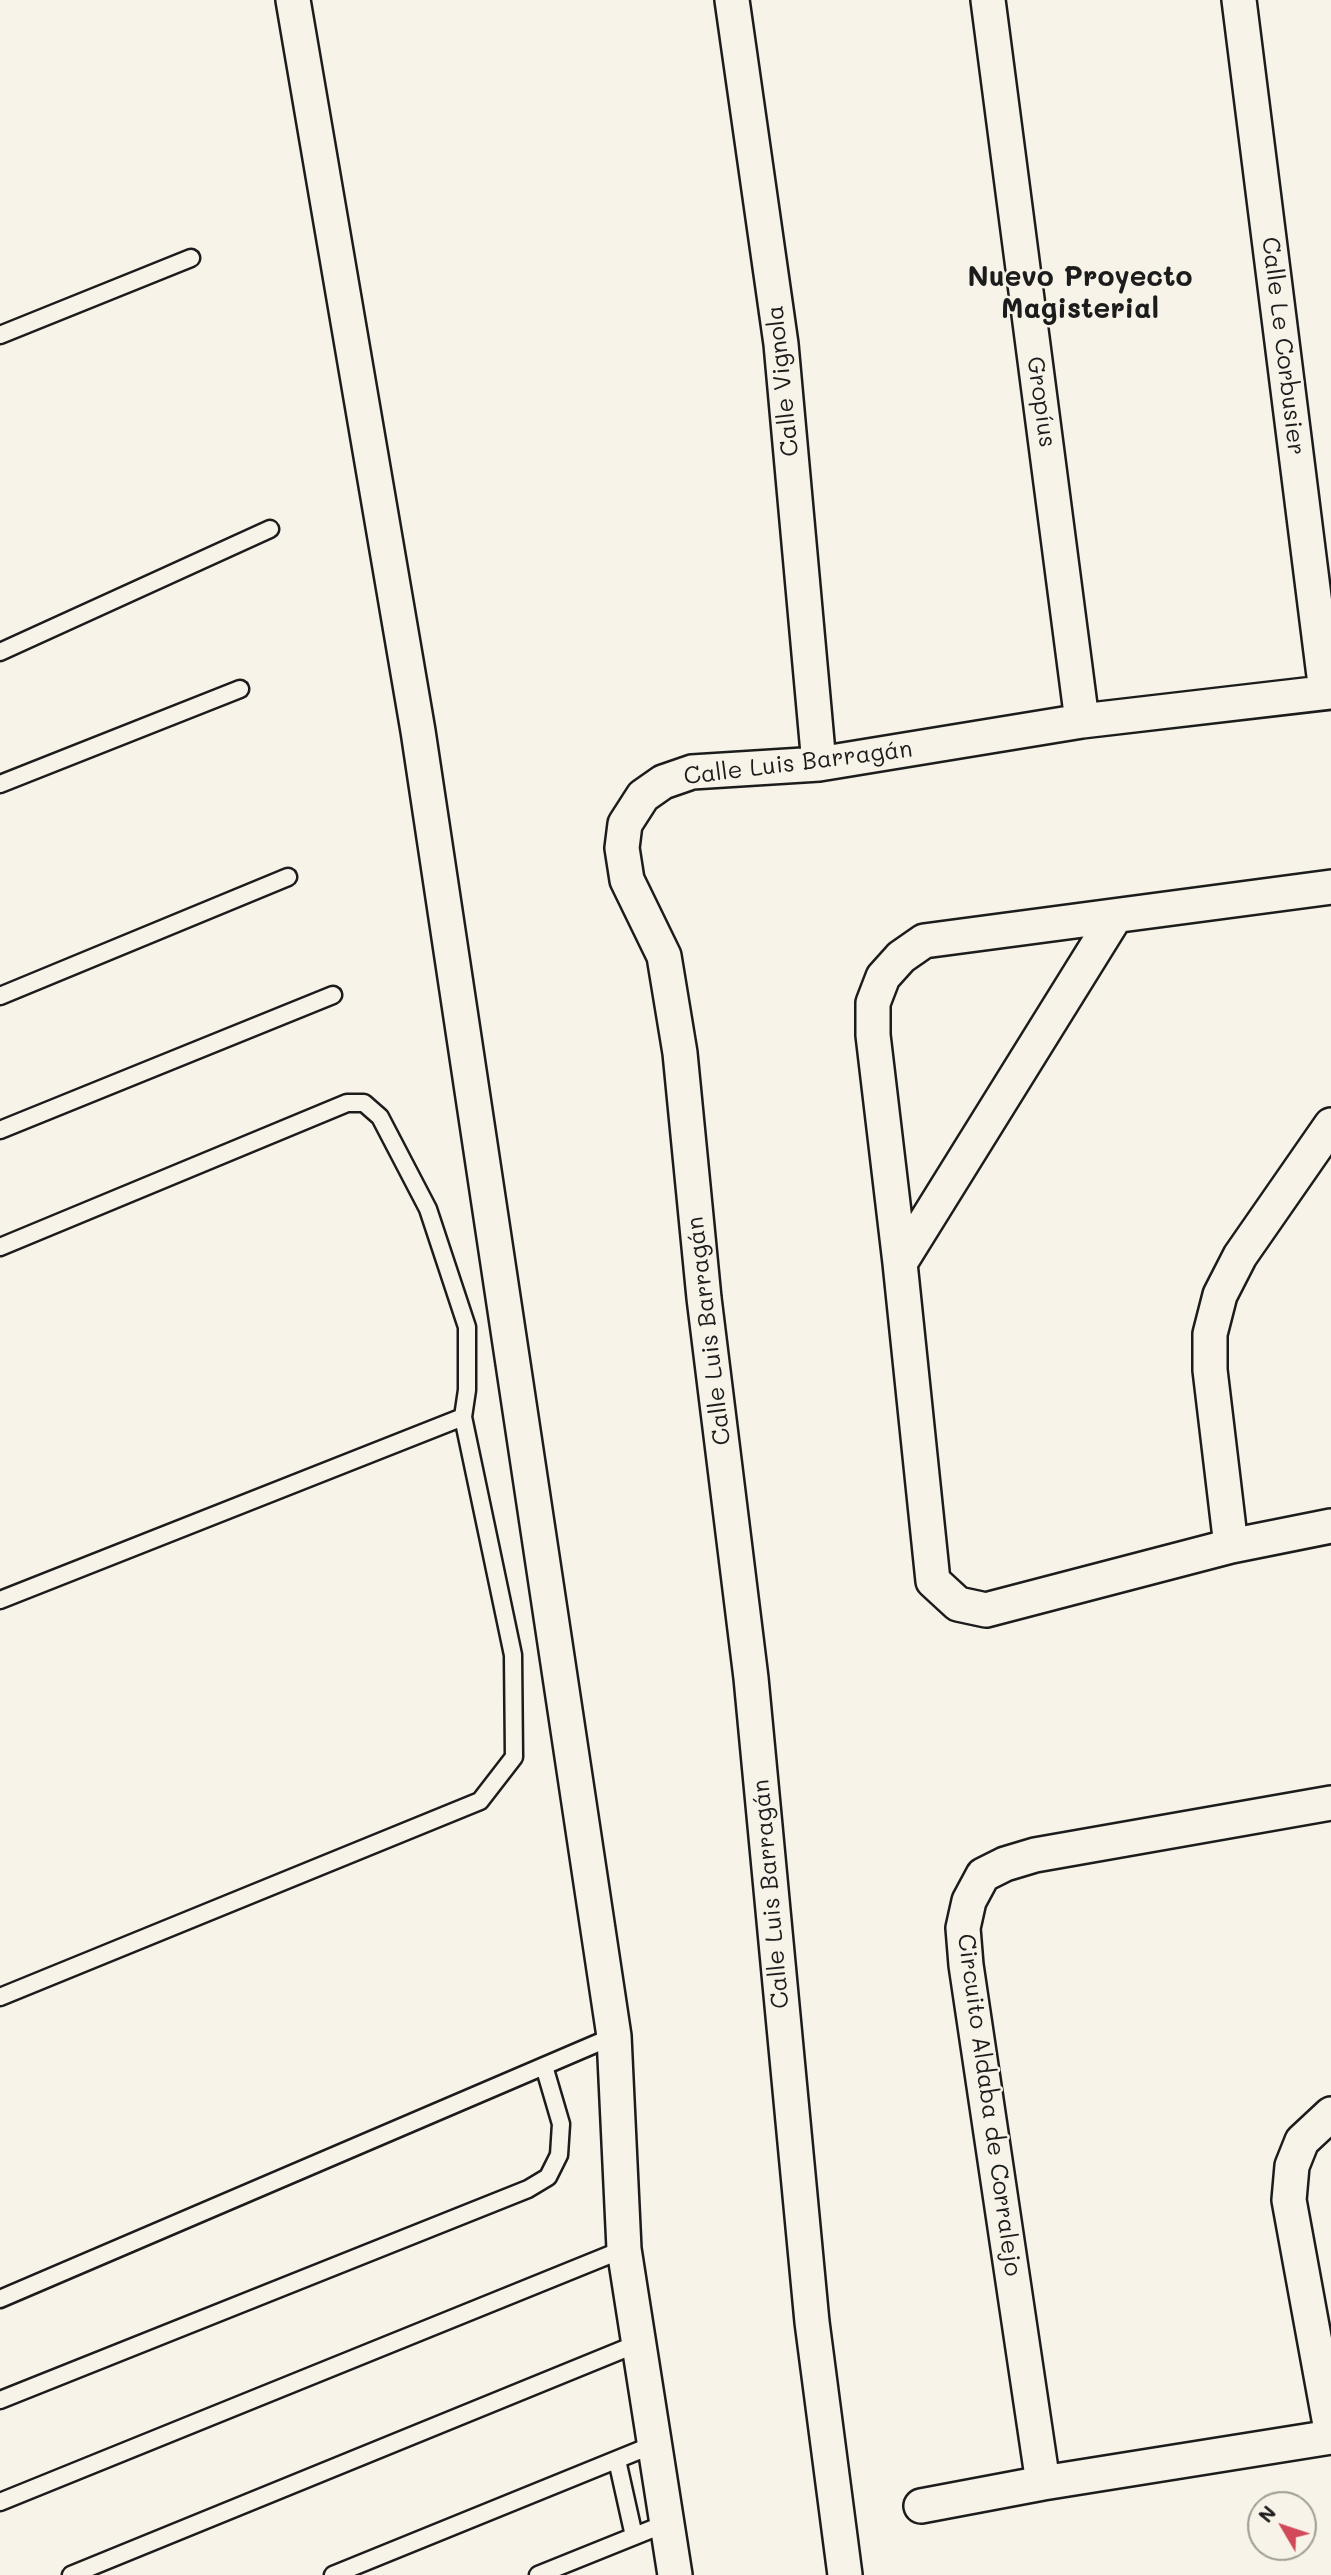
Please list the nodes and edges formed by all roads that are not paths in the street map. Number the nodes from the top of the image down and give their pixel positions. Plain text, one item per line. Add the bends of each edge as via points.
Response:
1 (293, 0) edge
2 (732, 0) edge
3 (988, 0) edge
4 (1239, 0) edge
5 (191, 258) dead end
6 (0, 335) edge
7 (271, 530) dead end
8 (0, 652) edge
9 (240, 689) dead end
10 (1329, 692) edge
11 (1082, 721) junction
12 (819, 764) junction
13 (0, 784) edge
14 (288, 877) dead end
15 (1331, 887) edge
16 (1115, 917) junction
17 (333, 995) dead end
18 (0, 996) edge
19 (1331, 1125) edge
20 (0, 1130) edge
21 (0, 1247) edge
22 (901, 1263) junction
23 (463, 1417) junction
24 (1331, 1526) edge
25 (1231, 1546) junction
26 (0, 1600) edge
27 (1331, 1803) edge
28 (0, 1997) edge
29 (614, 2036) junction
30 (544, 2066) junction
31 (1331, 2114) edge
32 (624, 2249) junction
33 (0, 2299) edge
34 (639, 2343) junction
35 (0, 2400) edge
36 (1331, 2430) edge
37 (1331, 2437) edge
38 (655, 2444) junction
39 (617, 2460) junction
40 (1043, 2483) junction
41 (0, 2502) edge
42 (921, 2506) dead end
43 (667, 2523) junction
44 (634, 2536) junction
45 (71, 2575) edge
46 (333, 2575) edge
47 (538, 2575) edge
48 (675, 2575) edge
49 (845, 2575) edge

1 - 29 street via 418,731
2 - 12 street, Calle Vignola via 781,344
3 - 11 street, Gropíus
4 - 10 street, Calle Le Corbusier
5 - 6 lane
7 - 8 lane
9 - 13 lane
10 - 11 street, Calle Luis Barragán
11 - 12 street, Calle Luis Barragán
12 - 49 street, Calle Luis Barragán via 692,772 663,782 632,810 622,848 627,880 664,956 680,1053 704,1298 751,1678 812,2322
14 - 18 lane
15 - 16 street
16 - 22 street
16 - 22 street via 924,942 901,957 883,977 873,1003 873,1035
17 - 20 lane
19 - 25 street via 1240,1256 1220,1295 1210,1334 1210,1370
21 - 23 lane via 346,1103 364,1103 380,1117 428,1209 467,1327
22 - 25 street via 933,1581 958,1604 986,1611
23 - 26 lane
23 - 28 lane via 513,1655 514,1757 480,1801
24 - 25 street
27 - 40 street, Circuito Aldaba de Corralejo via 1035,1855 983,1875 969,1901 962,1928 966,1965
29 - 30 lane
29 - 32 street
30 - 33 lane
30 - 35 lane via 561,2124 559,2155 548,2177 528,2189
31 - 36 street via 1302,2141 1292,2166 1289,2200
32 - 34 street
32 - 41 lane
34 - 38 street
34 - 45 lane
37 - 40 street
38 - 39 lane
38 - 43 street
39 - 44 lane
39 - 46 lane
40 - 42 street
43 - 44 lane
43 - 48 street
44 - 47 lane

